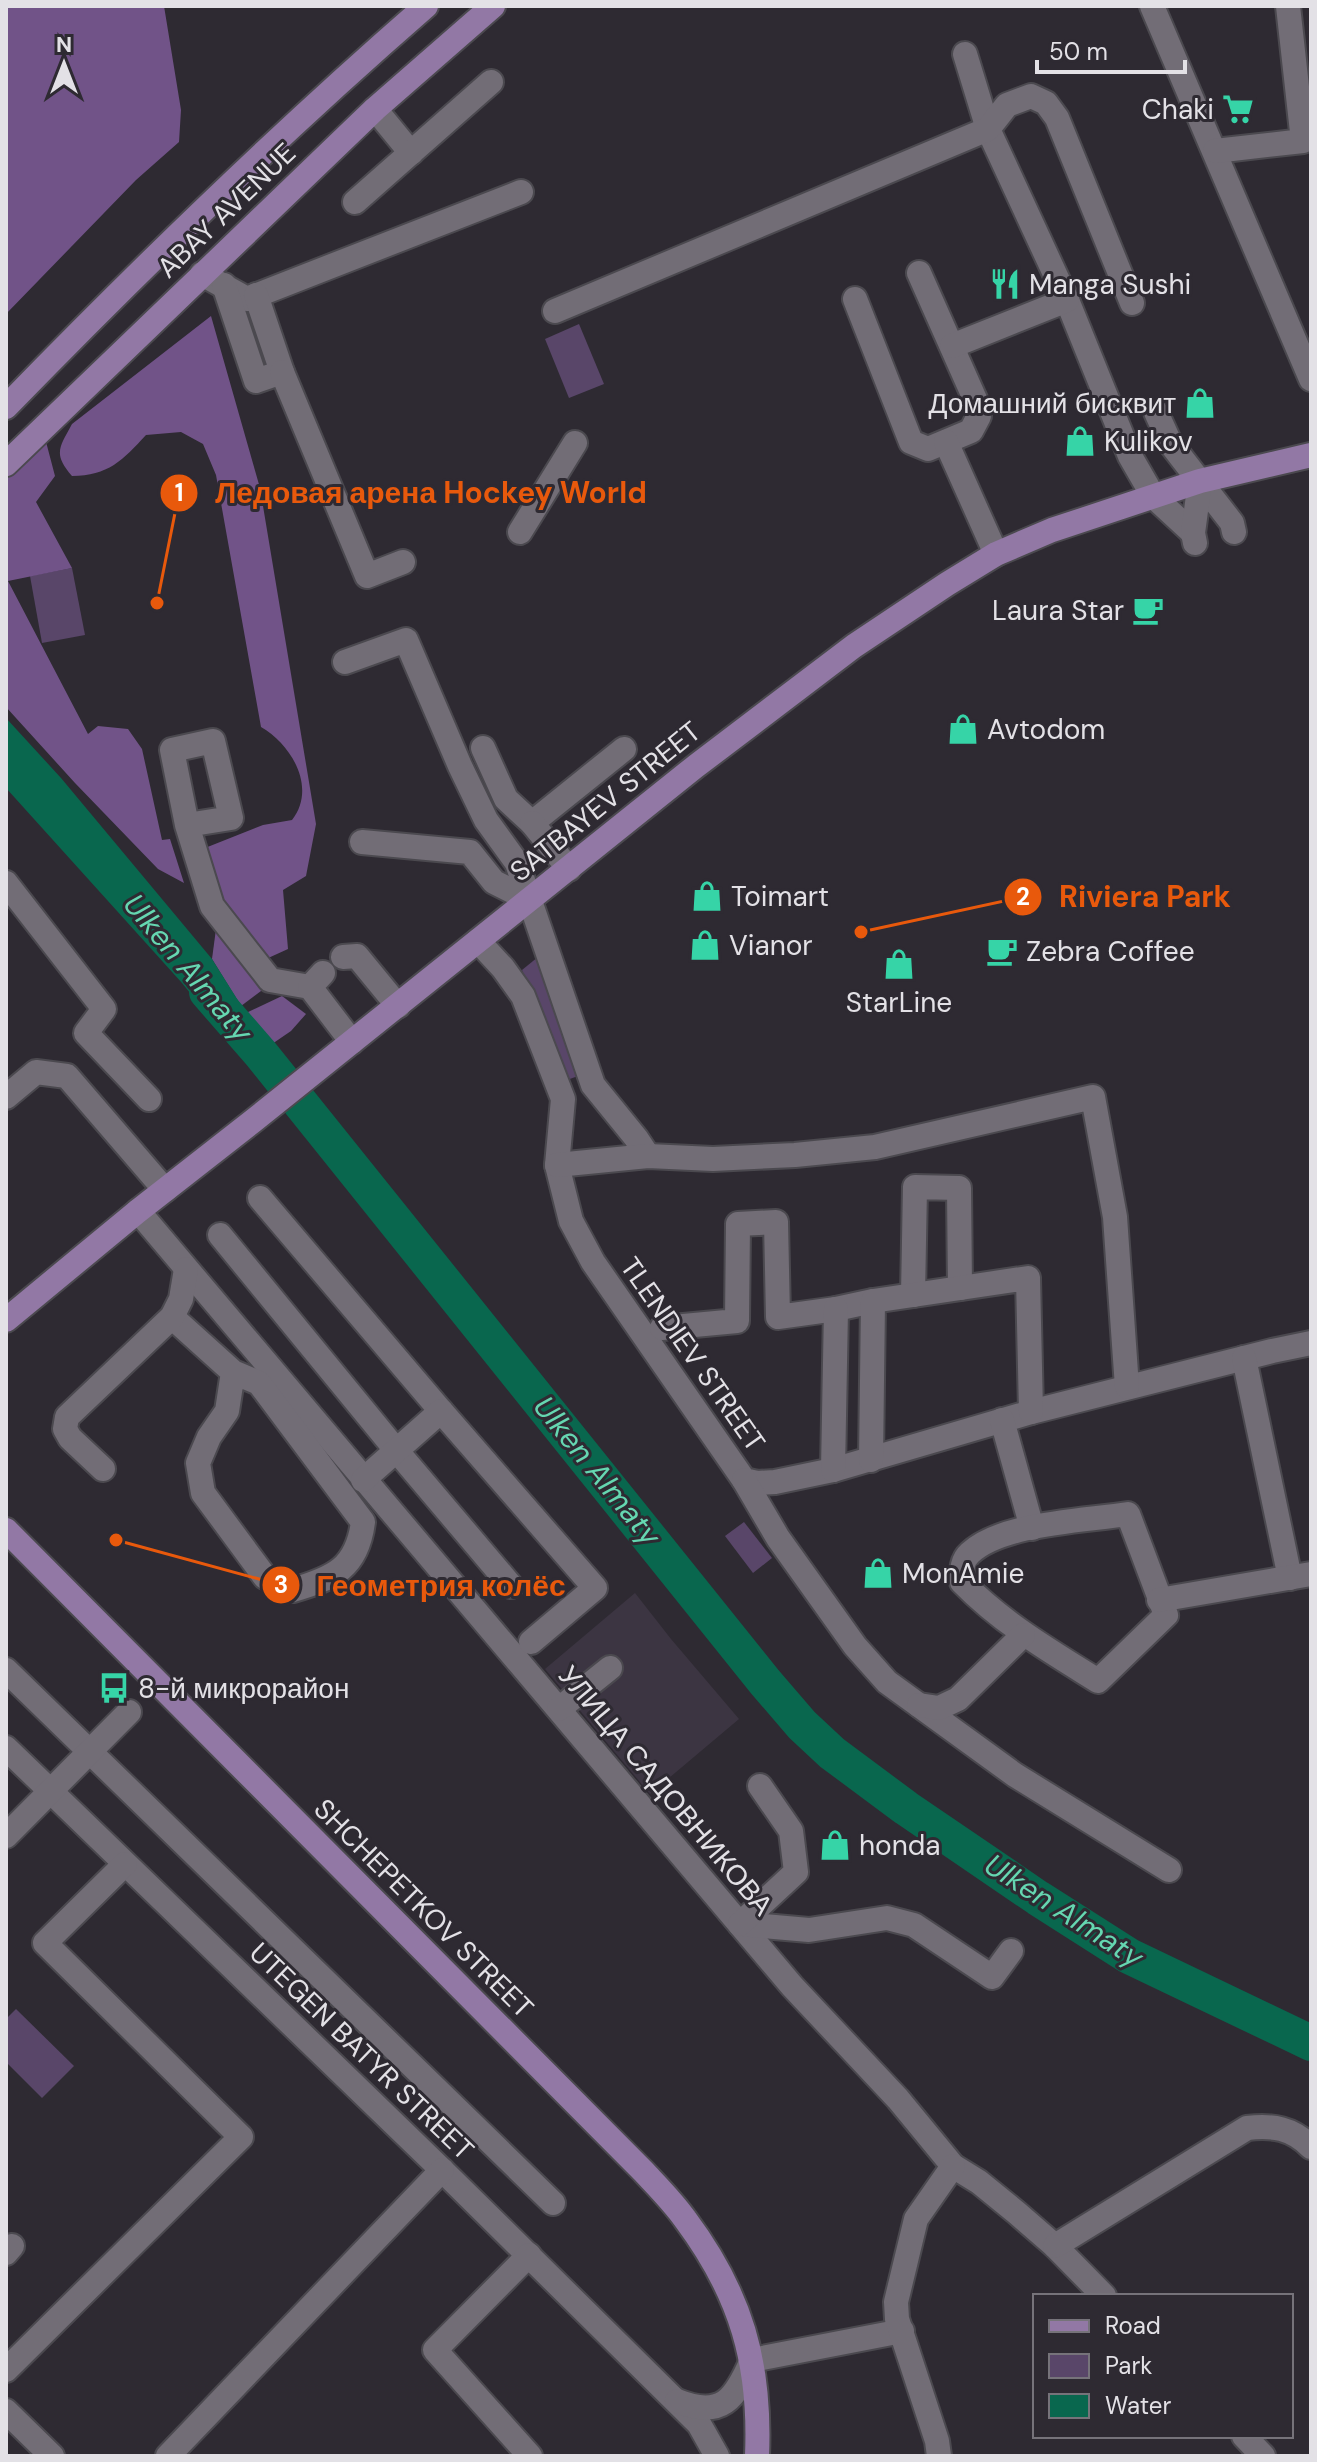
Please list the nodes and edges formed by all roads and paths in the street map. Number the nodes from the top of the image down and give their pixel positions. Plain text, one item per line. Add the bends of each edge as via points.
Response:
1 (426, 6) edge
2 (493, 6) edge
3 (1152, 6) edge
4 (1288, 6) edge
5 (965, 54) dead end
6 (1303, 72) edge
7 (491, 82) dead end
8 (375, 109) junction
9 (988, 129) junction
10 (1307, 140) edge
11 (1215, 151) junction
12 (411, 153) junction
13 (521, 192) dead end
14 (355, 202) dead end
15 (919, 273) dead end
16 (213, 280) junction
17 (256, 295) junction
18 (855, 299) dead end
19 (1067, 300) junction
20 (1132, 303) dead end
21 (555, 311) dead end
22 (952, 346) junction
23 (282, 372) junction
24 (1311, 379) edge
25 (6, 407) edge
26 (1156, 412) dead end
27 (946, 442) junction
28 (575, 443) dead end
29 (1311, 455) edge
30 (6, 464) edge
31 (1200, 481) junction
32 (1153, 496) junction
33 (520, 532) dead end
34 (1234, 532) dead end
35 (996, 554) junction
36 (403, 562) dead end
37 (345, 662) dead end
38 (483, 748) dead end
39 (624, 749) dead end
40 (532, 823) junction
41 (187, 825) dead end
42 (362, 842) dead end
43 (569, 869) junction
44 (6, 883) edge
45 (530, 900) junction
46 (478, 941) junction
47 (343, 957) dead end
48 (398, 1006) junction
49 (352, 1042) junction
50 (593, 1085) junction
51 (6, 1097) edge
52 (149, 1099) dead end
53 (563, 1099) junction
54 (648, 1156) junction
55 (557, 1165) junction
56 (165, 1190) junction
57 (260, 1198) dead end
58 (138, 1211) junction
59 (220, 1235) dead end
60 (186, 1269) junction
61 (960, 1288) junction
62 (913, 1295) junction
63 (873, 1301) junction
64 (836, 1309) junction
65 (172, 1317) junction
66 (778, 1317) junction
67 (6, 1320) edge
68 (737, 1321) junction
69 (662, 1328) dead end
70 (1311, 1343) edge
71 (1244, 1358) junction
72 (233, 1372) junction
73 (1127, 1387) junction
74 (441, 1411) junction
75 (1031, 1412) junction
76 (1002, 1420) junction
77 (396, 1450) junction
78 (871, 1460) junction
79 (103, 1469) dead end
80 (833, 1470) junction
81 (363, 1480) junction
82 (744, 1480) junction
83 (1032, 1528) junction
84 (6, 1530) edge
85 (1301, 1576) edge
86 (511, 1586) dead end
87 (1159, 1600) junction
88 (1023, 1635) junction
89 (531, 1642) dead end
90 (610, 1668) dead end
91 (6, 1670) edge
92 (919, 1705) junction
93 (559, 1709) junction
94 (129, 1712) dead end
95 (6, 1748) edge
96 (90, 1752) junction
97 (760, 1786) dead end
98 (51, 1791) junction
99 (6, 1836) edge
100 (125, 1864) junction
101 (1169, 1870) dead end
102 (740, 1924) junction
103 (1011, 1951) dead end
104 (1311, 2147) edge
105 (953, 2166) junction
106 (442, 2170) junction
107 (553, 2203) dead end
108 (1055, 2246) junction
109 (529, 2255) junction
110 (1102, 2294) edge
111 (902, 2331) junction
112 (752, 2360) junction
113 (6, 2370) edge
114 (673, 2399) junction
115 (6, 2411) edge
116 (1246, 2438) edge
117 (52, 2456) edge
118 (168, 2456) edge
119 (530, 2456) edge
120 (717, 2456) edge
121 (757, 2456) edge
122 (939, 2456) edge
123 (1263, 2456) edge

1 - 25 main road, ABAY AVENUE via 136,275
2 - 8 main road, ABAY AVENUE
3 - 11 street
4 - 6 street
5 - 9 street
6 - 10 street
7 - 12 street
8 - 12 street
8 - 16 main road, ABAY AVENUE
9 - 19 street
9 - 20 street via 1007,105 1031,96 1046,103 1057,118
9 - 21 street
10 - 11 street
11 - 24 street
12 - 14 street
13 - 17 street
15 - 22 street
16 - 17 street via 247,299
16 - 23 street via 256,381
16 - 30 main road, ABAY AVENUE
17 - 23 street
18 - 27 street via 911,442 928,449
19 - 22 street
19 - 32 street via 1130,456
22 - 27 street via 979,416 971,431
23 - 36 street via 367,576
26 - 31 street via 1170,443
27 - 35 street
28 - 33 street
29 - 31 main road, SATBAYEV STREET
31 - 32 main road, SATBAYEV STREET
31 - 32 street via 1194,538
31 - 34 street
32 - 35 main road, SATBAYEV STREET
35 - 43 main road, SATBAYEV STREET via 854,646
37 - 45 street via 406,640 460,766 486,820 517,863
38 - 40 street via 506,799
39 - 40 street
40 - 43 street
41 - 49 street via 212,906 270,980 316,980
42 - 45 street via 470,852 494,882
43 - 45 main road, SATBAYEV STREET
44 - 52 street via 104,1009 86,1033
45 - 46 main road, SATBAYEV STREET
45 - 50 street
46 - 48 main road, SATBAYEV STREET
46 - 53 street via 523,996
47 - 48 street via 357,956
48 - 49 main road, SATBAYEV STREET
49 - 56 main road, SATBAYEV STREET
50 - 53 street
50 - 54 street
51 - 56 street via 36,1072 67,1076
53 - 55 street, TLENDIEV STREET
54 - 55 street
54 - 73 street via 713,1159 875,1147 1093,1097 1115,1217
55 - 82 street, TLENDIEV STREET via 571,1221 593,1262
56 - 58 main road, SATBAYEV STREET
57 - 74 street
58 - 60 street, УЛИЦА САДОВНИКОВА
58 - 67 main road, SATBAYEV STREET
59 - 77 street
60 - 65 street
60 - 81 street, УЛИЦА САДОВНИКОВА
61 - 62 street
61 - 62 street via 959,1188 915,1187
61 - 75 street via 1028,1278
62 - 63 street
63 - 64 street
63 - 78 street
64 - 66 street
64 - 80 street
65 - 72 street
65 - 79 street via 67,1417 70,1438
66 - 68 street
66 - 68 street via 776,1222 738,1224
68 - 69 street
70 - 71 street, TLENDIEV STREET
71 - 73 street, TLENDIEV STREET
71 - 85 street
72 - 72 street via 259,1383 363,1522 361,1542 347,1565 321,1582 293,1590 265,1577 203,1493 198,1463 227,1411
73 - 75 street, TLENDIEV STREET
74 - 77 street
74 - 89 street via 595,1588
75 - 76 street, TLENDIEV STREET
76 - 78 street, TLENDIEV STREET
76 - 83 street
77 - 81 street
77 - 86 street
78 - 80 street, TLENDIEV STREET
80 - 82 street, TLENDIEV STREET via 775,1482
81 - 93 street, УЛИЦА САДОВНИКОВА
82 - 92 street via 855,1646 887,1682
83 - 87 street via 1128,1514
83 - 88 street via 989,1541 968,1554 961,1568 962,1582
84 - 112 main road, SHCHEPETKOV STREET via 685,2217 733,2298
85 - 87 street
87 - 88 street via 1166,1615 1098,1681
88 - 92 street via 958,1699 939,1708
90 - 93 street
91 - 96 street
92 - 101 street via 1015,1775
93 - 102 street, УЛИЦА САДОВНИКОВА
94 - 96 street
95 - 98 street, UTEGEN BATYR STREET
96 - 98 street
96 - 107 street
97 - 102 street via 791,1831 796,1872
98 - 99 street
98 - 100 street, UTEGEN BATYR STREET
100 - 106 street, UTEGEN BATYR STREET
100 - 113 street via 45,1943 241,2137
102 - 103 street via 809,1930 887,1918 914,1925 992,1977
102 - 105 street, УЛИЦА САДОВНИКОВА
104 - 108 street via 1271,2125 1247,2128
105 - 108 street, УЛИЦА САДОВНИКОВА
105 - 111 street via 916,2219 896,2302
106 - 109 street, UTEGEN BATYR STREET
106 - 118 street
108 - 110 street, УЛИЦА САДОВНИКОВА
109 - 114 street, UTEGEN BATYR STREET
109 - 119 street via 435,2350
111 - 112 street
111 - 122 street
112 - 114 street via 739,2390 726,2402 694,2408
112 - 121 main road, SHCHEPETKOV STREET
114 - 120 street, UTEGEN BATYR STREET via 699,2424
115 - 117 street
116 - 123 street

